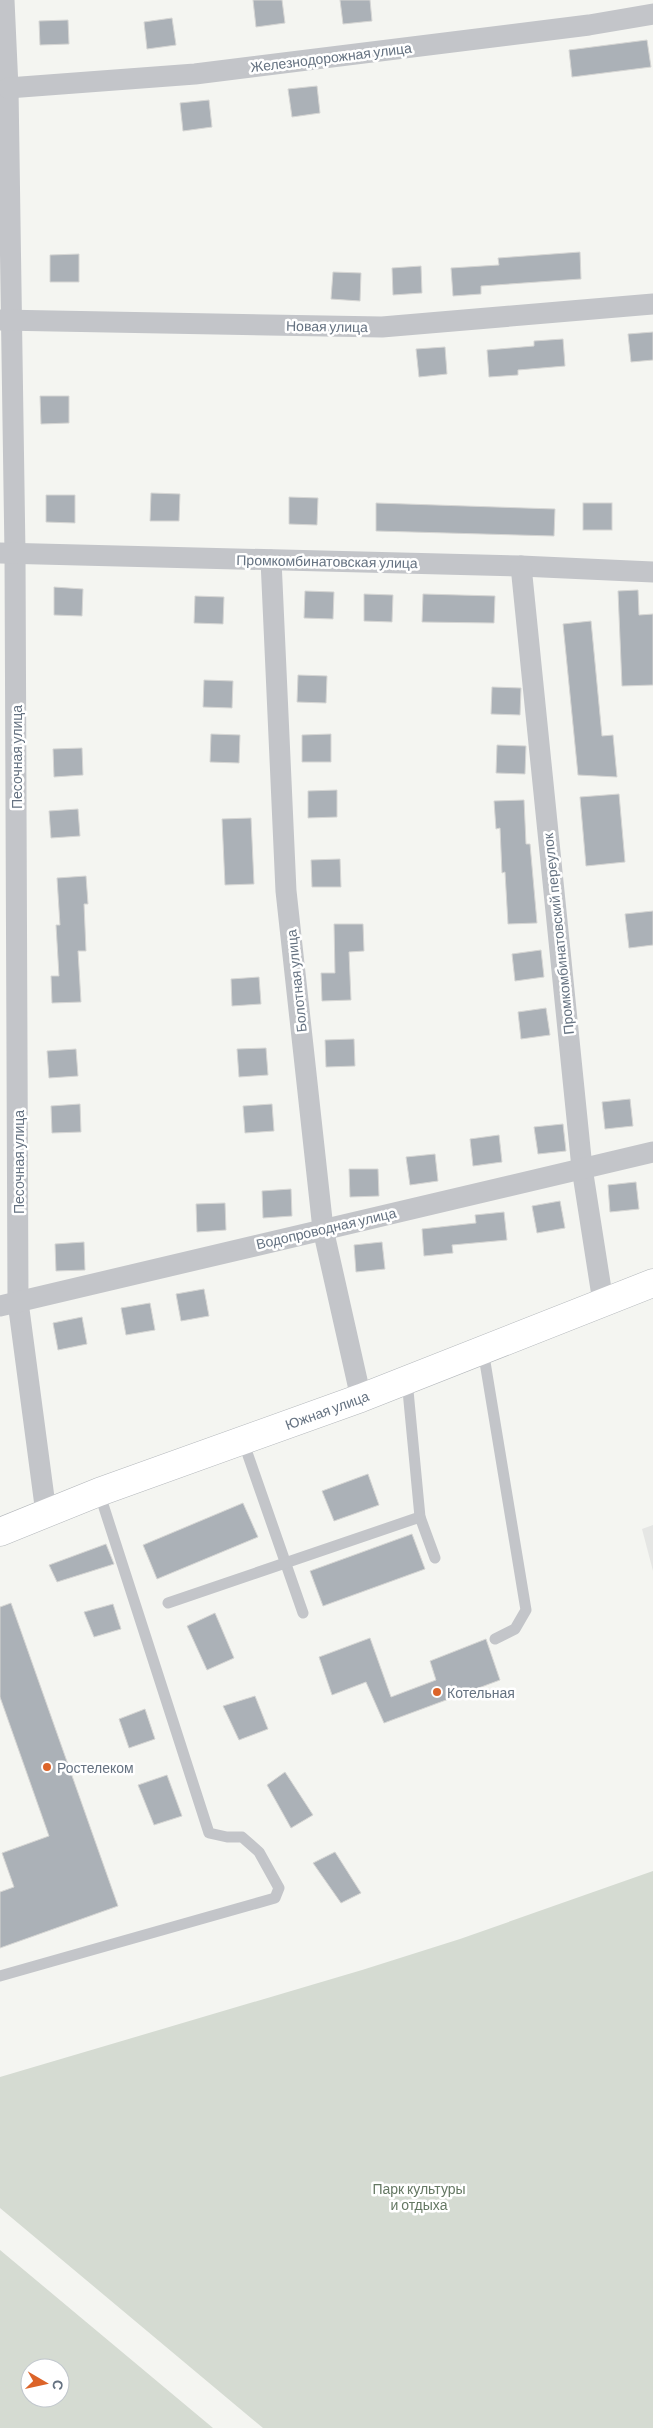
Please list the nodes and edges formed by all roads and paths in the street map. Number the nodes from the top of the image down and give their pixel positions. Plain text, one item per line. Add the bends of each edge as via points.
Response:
1 (4, 0) edge
2 (653, 14) edge
3 (8, 88) junction
4 (653, 304) edge
5 (6, 320) edge
6 (8, 553) edge
7 (271, 560) junction
8 (521, 566) junction
9 (653, 572) edge
10 (653, 1152) edge
11 (582, 1168) junction
12 (323, 1228) junction
13 (653, 1283) edge
14 (603, 1302) junction
15 (9, 1304) edge
16 (483, 1348) junction
17 (407, 1378) junction
18 (360, 1398) junction
19 (243, 1441) junction
20 (99, 1492) junction
21 (46, 1513) junction
22 (420, 1517) junction
23 (0, 1532) edge
24 (435, 1558) dead end
25 (287, 1563) junction
26 (168, 1603) dead end
27 (303, 1613) dead end
28 (494, 1639) dead end
29 (0, 1976) edge

1 - 3 street, Песочная улица
2 - 3 street, Железнодорожная улица via 589,26 195,74
3 - 5 street, Песочная улица
4 - 5 street, Новая улица via 382,327
5 - 6 street, Песочная улица
6 - 7 street, Промкомбинатовская улица
6 - 15 street, Песочная улица
7 - 8 street, Промкомбинатовская улица
7 - 12 street, Болотная улица via 286,891
8 - 9 street, Промкомбинатовская улица
8 - 11 street, Промкомбинатовский переулок
10 - 11 street, Водопроводная улица
11 - 12 street, Водопроводная улица
11 - 14 street, Промкомбинатовский переулок
12 - 15 street, Водопроводная улица
12 - 18 street, Болотная улица
13 - 14 street, Южная улица
14 - 16 street, Южная улица
15 - 21 street, Песочная улица
16 - 17 street, Южная улица
16 - 28 lane via 526,1610 515,1629
17 - 18 street, Южная улица
17 - 22 lane
18 - 19 street, Южная улица
19 - 20 street, Южная улица
19 - 25 lane
20 - 21 street, Южная улица
20 - 29 lane via 209,1833 242,1837 259,1852 279,1888 275,1898
21 - 23 street, Южная улица
22 - 24 lane
22 - 25 lane
25 - 26 lane
25 - 27 lane

